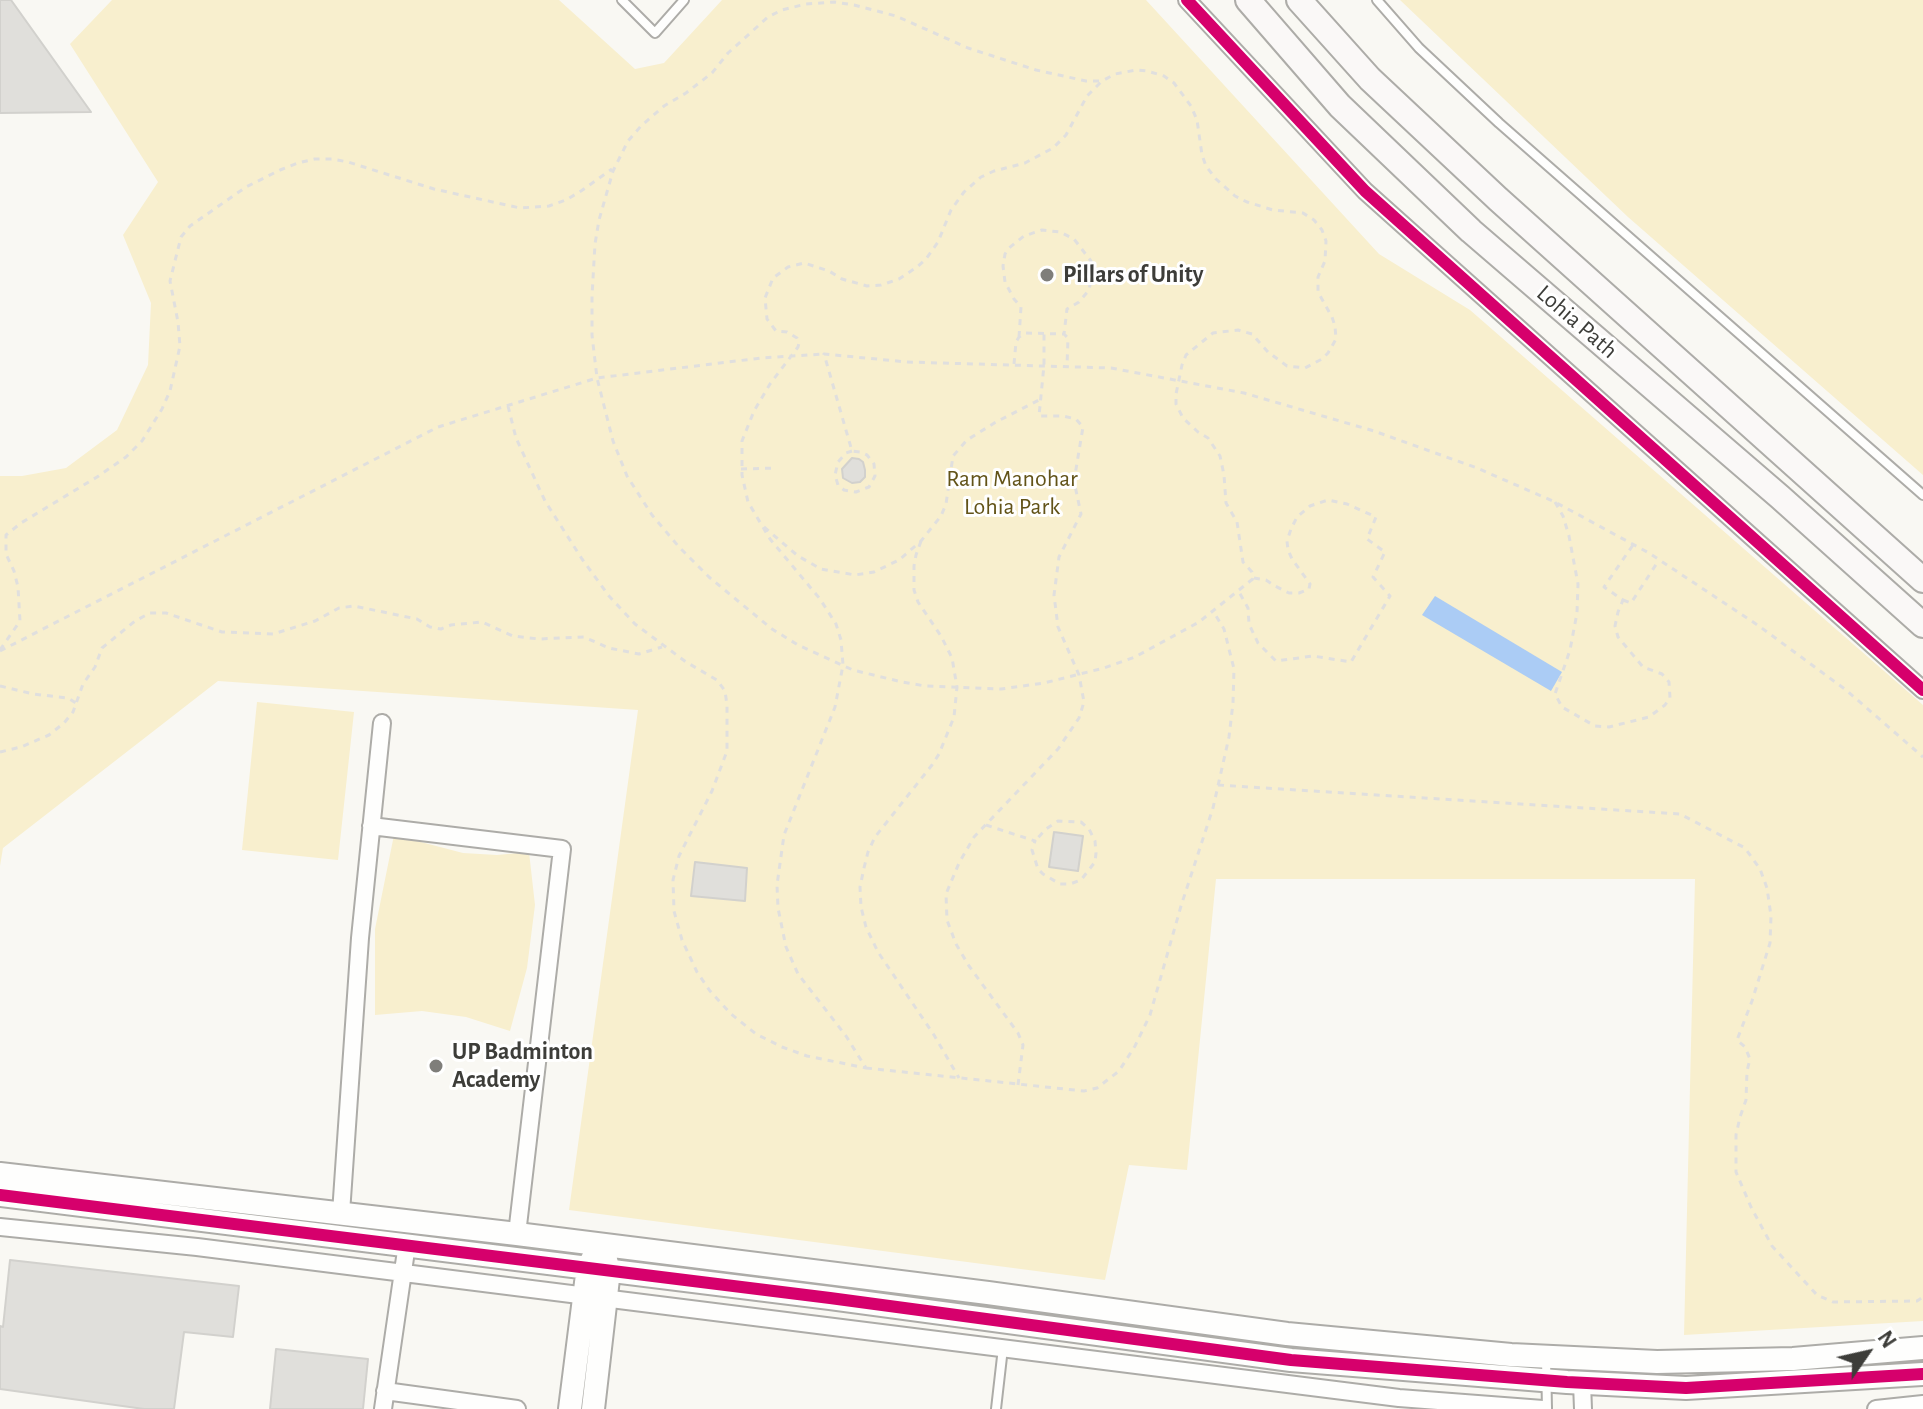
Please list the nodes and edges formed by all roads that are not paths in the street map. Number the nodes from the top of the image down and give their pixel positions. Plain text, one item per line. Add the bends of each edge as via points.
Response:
1 (622, 0) edge
2 (684, 0) edge
3 (1187, 0) edge
4 (1248, 0) edge
5 (1299, 0) edge
6 (1377, 0) edge
7 (1923, 495) edge
8 (1923, 580) edge
9 (1923, 625) edge
10 (1923, 690) edge
11 (382, 723) dead end
12 (371, 826) junction
13 (0, 1174) edge
14 (0, 1195) edge
15 (341, 1213) junction
16 (0, 1227) edge
17 (517, 1234) junction
18 (407, 1244) junction
19 (600, 1245) junction
20 (598, 1268) junction
21 (403, 1273) junction
22 (595, 1297) junction
23 (1003, 1348) junction
24 (1923, 1348) edge
25 (1546, 1357) junction
26 (1923, 1374) edge
27 (1546, 1381) junction
28 (1582, 1383) junction
29 (385, 1391) junction
30 (1399, 1403) edge
31 (1923, 1404) edge
32 (383, 1409) edge
33 (517, 1409) edge
34 (570, 1409) edge
35 (593, 1409) edge
36 (996, 1409) edge
37 (1545, 1409) edge
38 (1583, 1409) edge
39 (1876, 1409) edge

1 - 2 lane via 655,33
3 - 10 street via 1365,191
4 - 9 main road, Lohia Path via 1340,106 1471,231
5 - 8 main road, Lohia Path via 1370,79 1498,199
6 - 7 lane via 1499,123
11 - 12 street
12 - 15 street
12 - 17 street via 562,849
13 - 15 street
14 - 18 street
15 - 17 street
16 - 21 street
17 - 19 street
18 - 20 street
18 - 21 street
19 - 20 street
19 - 25 street via 1287,1334
20 - 22 street
20 - 27 street via 1291,1360
21 - 22 street
21 - 29 street
22 - 23 street
22 - 34 street
22 - 35 street
23 - 30 street
23 - 36 lane
24 - 25 street via 1672,1362
25 - 27 lane
26 - 28 street via 1686,1388
27 - 28 street
27 - 37 lane
28 - 38 street
29 - 32 street
29 - 33 street
30 - 37 street
31 - 39 street

